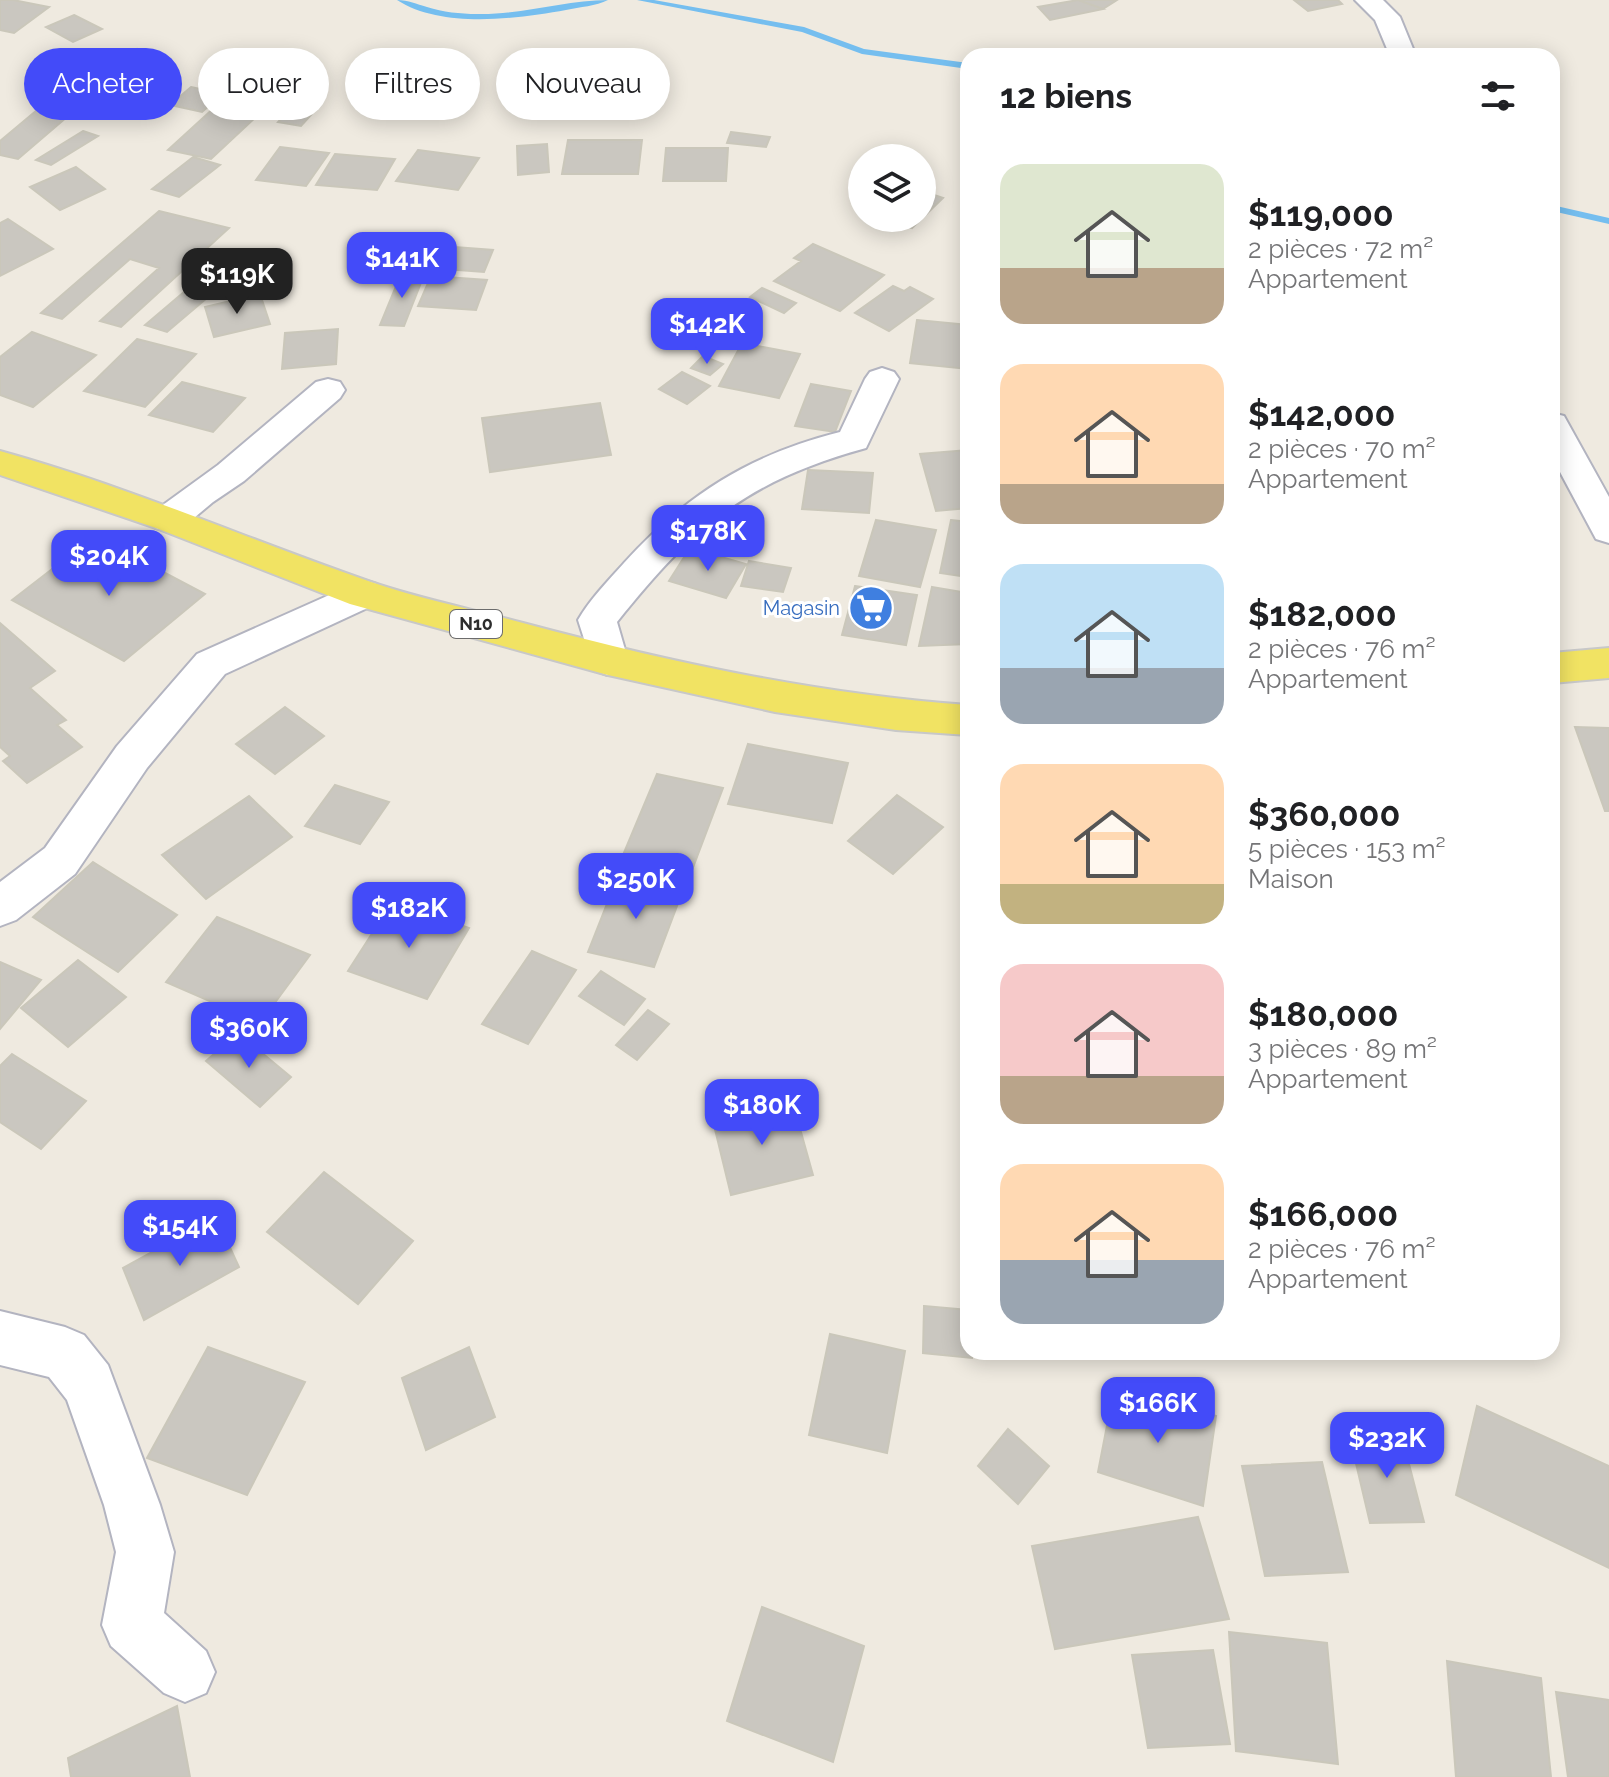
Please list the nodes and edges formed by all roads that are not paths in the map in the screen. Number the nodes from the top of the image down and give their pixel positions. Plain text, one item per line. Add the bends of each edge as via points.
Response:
1 (1368, 0) edge
2 (1400, 48) edge
3 (882, 379) dead end
4 (328, 390) dead end
5 (1560, 439) edge
6 (2, 465) edge
7 (169, 519) junction
8 (1609, 530) edge
9 (363, 594) junction
10 (608, 660) junction
11 (1609, 663) edge
12 (1560, 667) edge
13 (960, 719) edge
14 (60, 861) junction
15 (0, 881) edge
16 (0, 907) edge
17 (0, 1338) edge
18 (185, 1672) dead end

1 - 2 street via 1387,17
3 - 10 street via 854,440 774,464 696,511 646,558 597,620
4 - 7 street
5 - 8 street
6 - 7 main road, N10
7 - 9 main road, N10
9 - 10 main road, N10
9 - 14 street via 211,664 132,757
10 - 13 main road, N10 via 775,697
11 - 12 main road
14 - 15 street
14 - 16 street
17 - 18 street via 65,1354 89,1384 145,1552 132,1625

